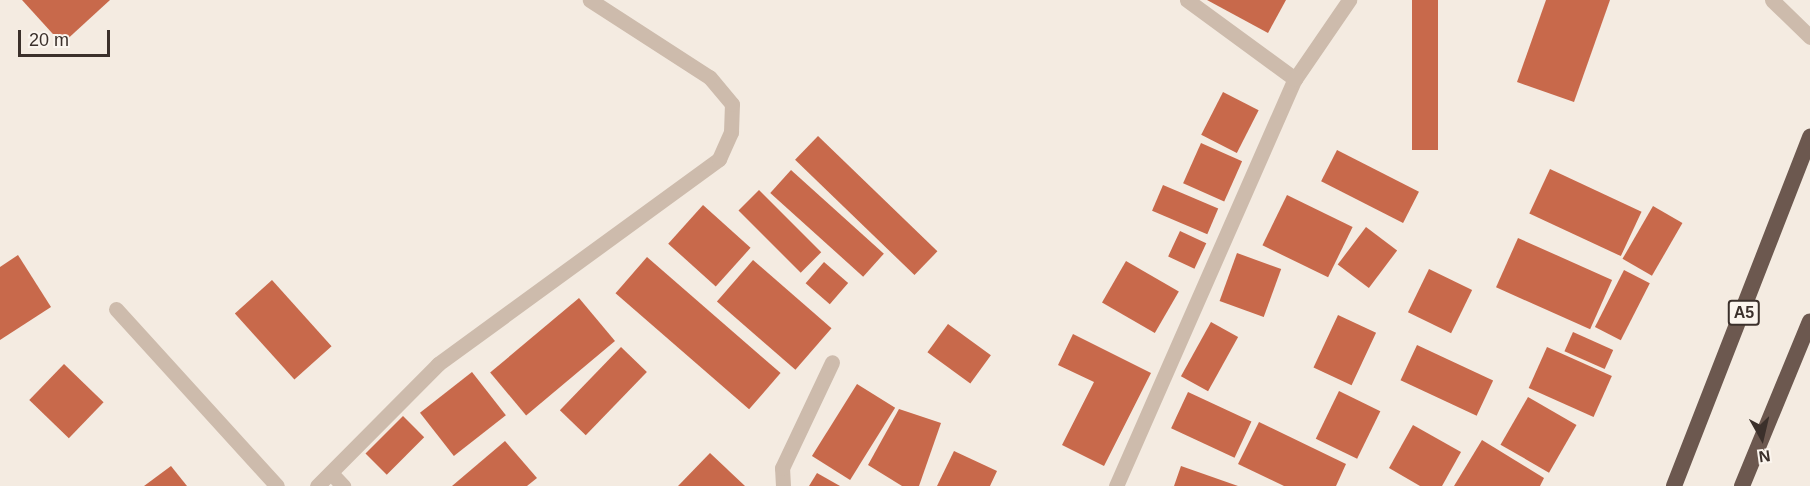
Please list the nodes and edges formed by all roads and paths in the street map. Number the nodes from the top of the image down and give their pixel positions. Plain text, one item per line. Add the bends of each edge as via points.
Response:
1 (590, 0) edge
2 (1187, 0) edge
3 (1349, 0) edge
4 (1772, 0) edge
5 (1810, 37) edge
6 (1295, 79) junction
7 (1810, 137) edge
8 (116, 309) dead end
9 (1810, 321) edge
10 (831, 362) dead end
11 (331, 473) junction
12 (277, 486) edge
13 (317, 486) edge
14 (343, 486) edge
15 (783, 486) edge
16 (1116, 486) edge
17 (1674, 486) edge
18 (1742, 486) edge

1 - 11 street via 709,77 732,104 731,132 719,159 438,364
2 - 6 street
3 - 6 street
4 - 5 street
6 - 16 street
7 - 17 highway, A5
8 - 12 street
9 - 18 highway
10 - 15 street via 782,468
11 - 13 street
11 - 14 street

